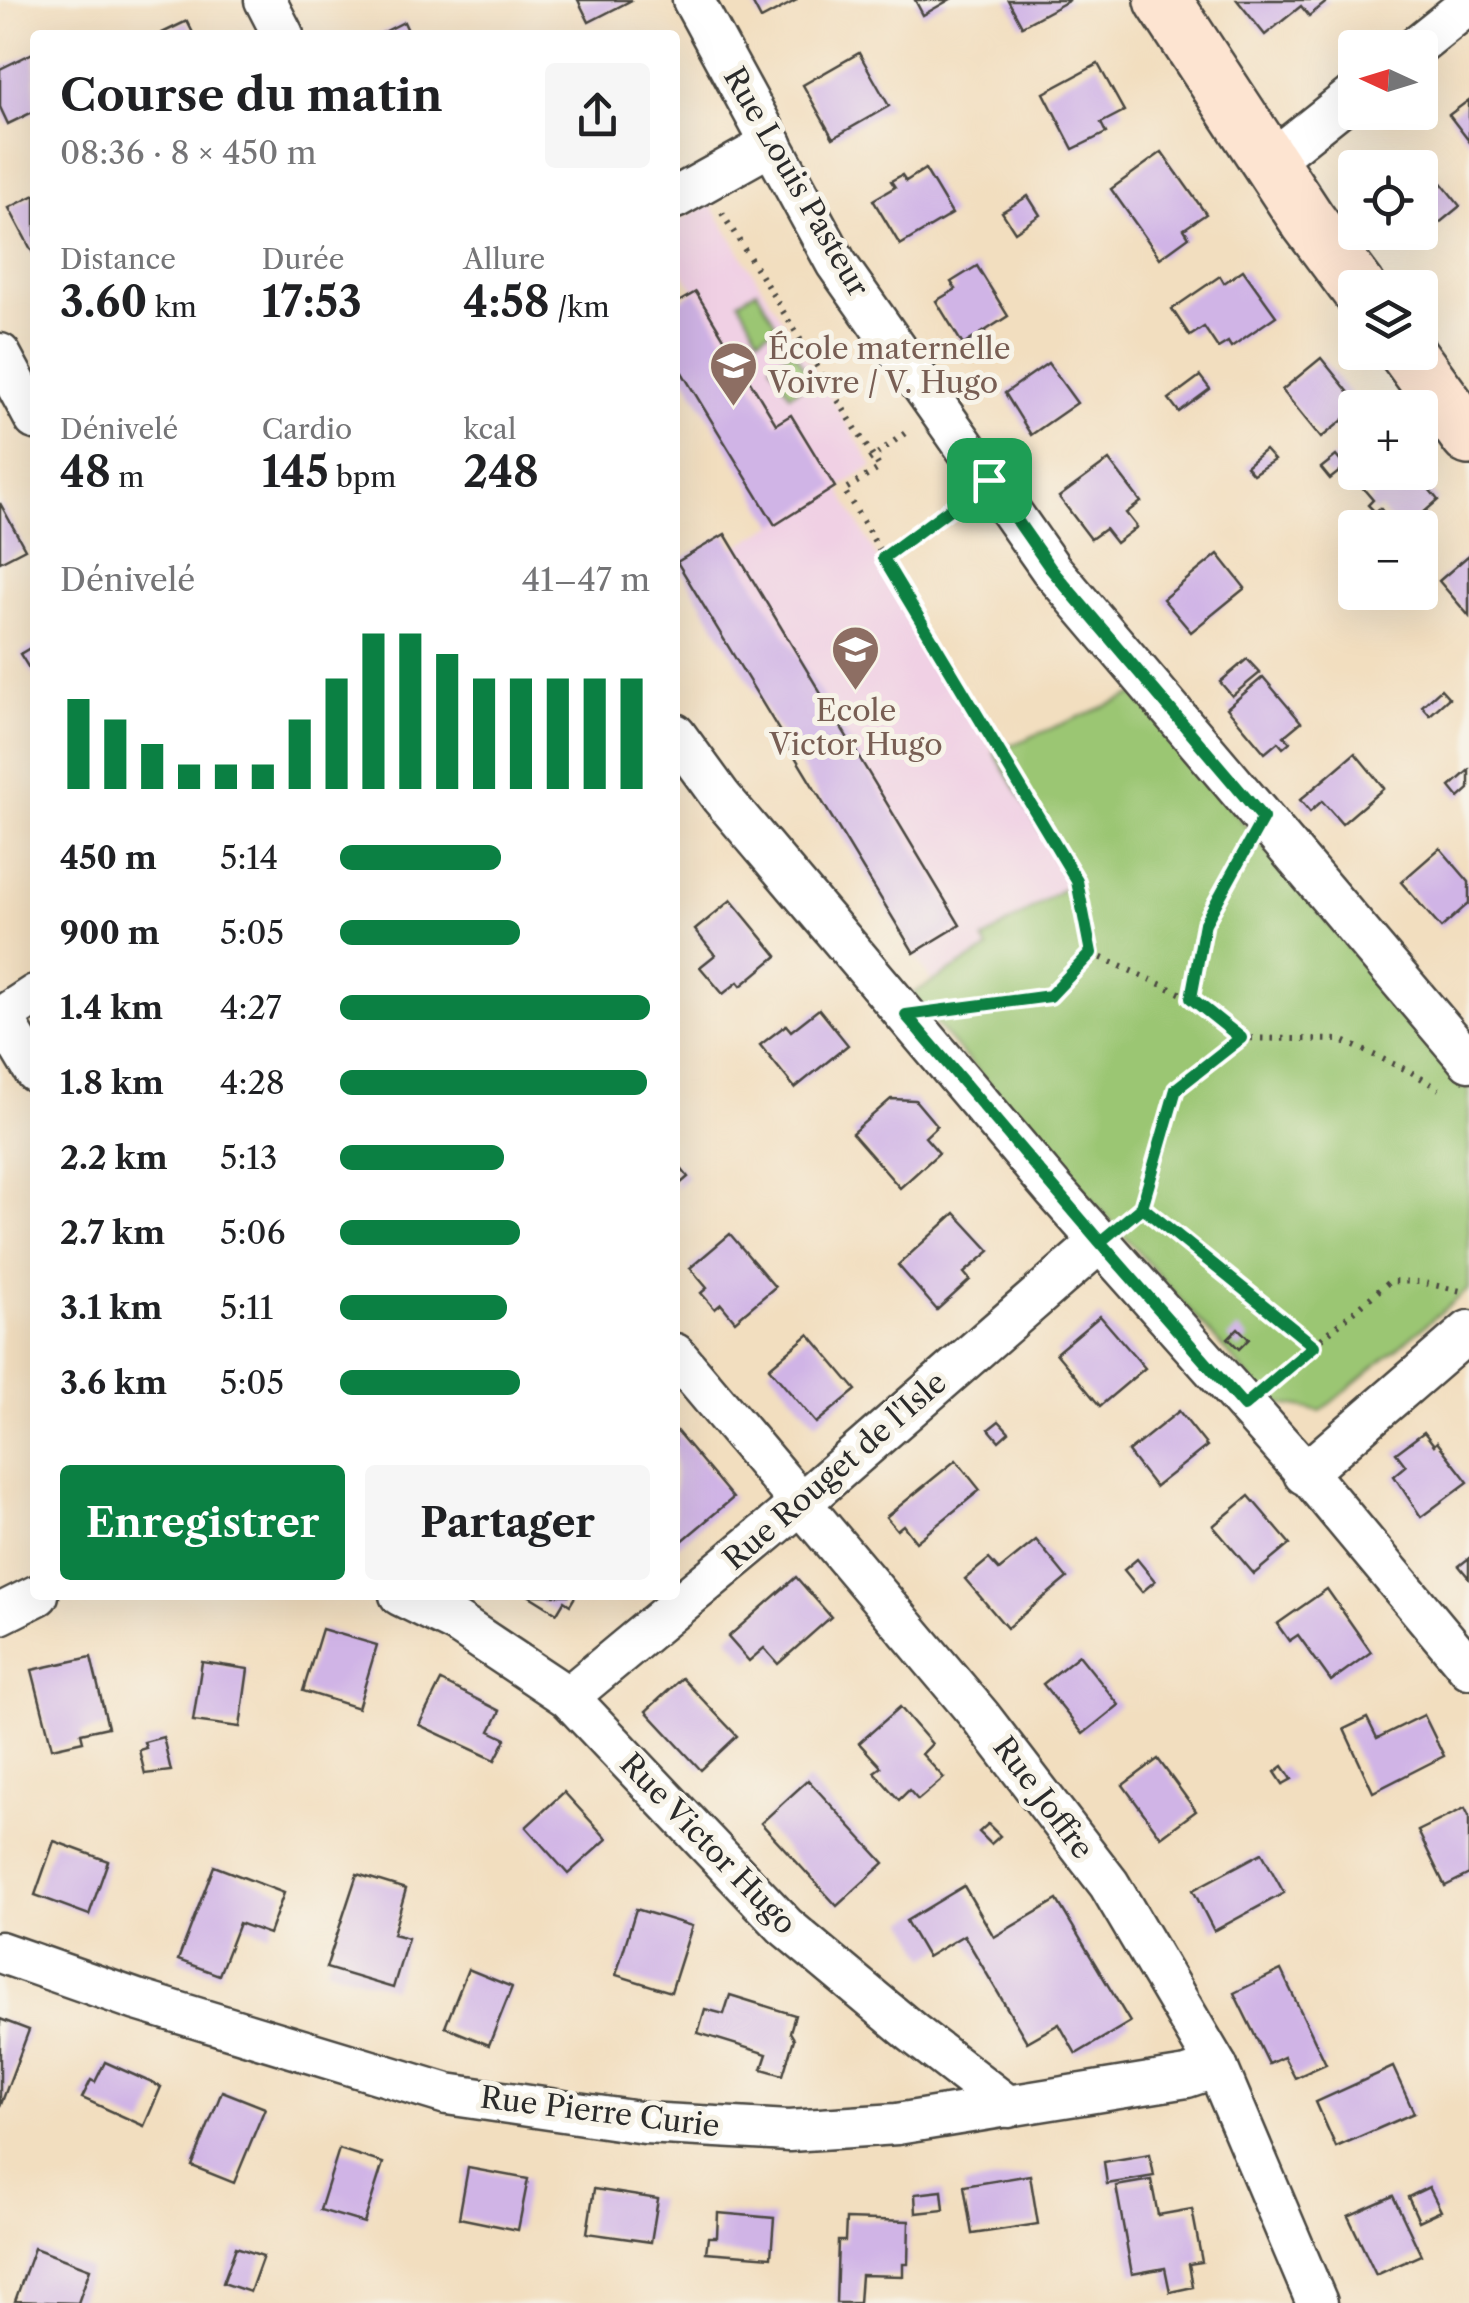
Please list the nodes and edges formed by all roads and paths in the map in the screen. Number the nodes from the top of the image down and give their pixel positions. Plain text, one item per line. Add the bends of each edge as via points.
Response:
1 (265, 0) edge
2 (693, 0) edge
3 (1162, 0) edge
4 (1469, 4) edge
5 (280, 30) edge
6 (1436, 30) edge
7 (1338, 108) edge
8 (772, 144) junction
9 (1270, 162) junction
10 (689, 190) edge
11 (1345, 270) edge
12 (0, 354) edge
13 (1420, 370) edge
14 (30, 410) edge
15 (1469, 438) edge
16 (989, 480) junction
17 (881, 559) junction
18 (680, 741) edge
19 (1263, 818) junction
20 (1091, 953) junction
21 (30, 998) edge
22 (1191, 998) junction
23 (906, 1015) junction
24 (1, 1018) edge
25 (1241, 1038) junction
26 (1469, 1061) edge
27 (30, 1064) edge
28 (1454, 1099) dead end
29 (1142, 1207) junction
30 (1100, 1242) junction
31 (1469, 1293) edge
32 (1469, 1331) edge
33 (1314, 1346) junction
34 (680, 1360) edge
35 (1244, 1406) junction
36 (1304, 1474) junction
37 (800, 1502) junction
38 (30, 1599) edge
39 (411, 1600) edge
40 (0, 1614) edge
41 (1469, 1668) edge
42 (568, 1697) junction
43 (0, 1952) edge
44 (1218, 2067) junction
45 (1009, 2108) junction
46 (1317, 2303) edge

1 - 5 street
2 - 8 street, Rue Louis Pasteur
3 - 9 main road
4 - 6 street
7 - 9 street
8 - 10 street
8 - 16 street, Rue Louis Pasteur via 836,262
9 - 11 main road
10 - 17 path via 880,468 844,490
12 - 14 street
13 - 15 main road
16 - 17 path
16 - 19 street, Rue Louis Pasteur via 1051,569
17 - 20 path via 1077,881
18 - 23 street
19 - 22 path via 1205,923
19 - 26 street, Rue Louis Pasteur
20 - 22 path
20 - 23 path via 1050,996
21 - 24 street
22 - 25 path
23 - 30 street
24 - 27 street
25 - 28 path via 1341,1040
25 - 29 path via 1176,1089
29 - 30 path
29 - 33 path
30 - 35 street
30 - 37 street, Rue Rouget de l'Isle
31 - 33 path via 1390,1281
32 - 36 street
33 - 35 path
34 - 37 street, Rue Joffre
35 - 36 street
36 - 41 street
37 - 42 street, Rue Rouget de l'Isle
37 - 44 street, Rue Joffre via 980,1716 1109,1884
38 - 40 street
39 - 42 street, Rue Victor Hugo via 457,1622
42 - 45 street, Rue Victor Hugo via 784,1926
43 - 45 street, Rue Pierre Curie via 446,2094 645,2123 789,2131
44 - 45 street, Rue Pierre Curie
44 - 46 street, Rue Joffre

